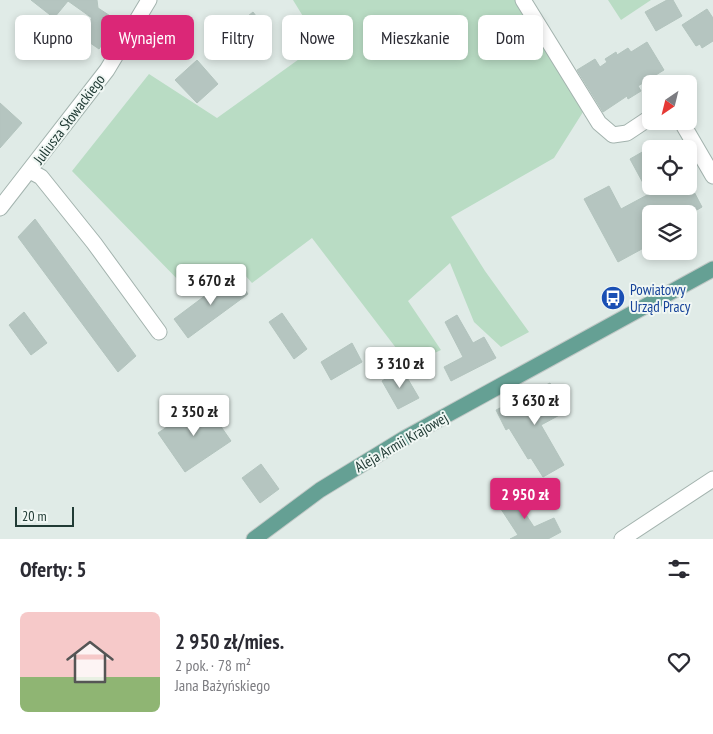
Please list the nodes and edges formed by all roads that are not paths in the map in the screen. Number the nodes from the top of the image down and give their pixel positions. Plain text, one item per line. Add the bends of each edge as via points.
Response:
1 (148, 0) edge
2 (523, 0) edge
3 (642, 123) edge
4 (686, 130) edge
5 (30, 170) junction
6 (713, 176) edge
7 (0, 208) edge
8 (713, 269) edge
9 (159, 332) dead end
10 (713, 480) edge
11 (254, 539) edge
12 (622, 539) edge

1 - 5 street, Juliusza Słowackiego via 106,70
2 - 3 street via 599,123 613,135 627,133
4 - 6 street
5 - 7 street, Juliusza Słowackiego
5 - 9 street via 41,177 94,243
8 - 11 main road, Aleja Armii Krajowej via 406,438 320,490
10 - 12 street

